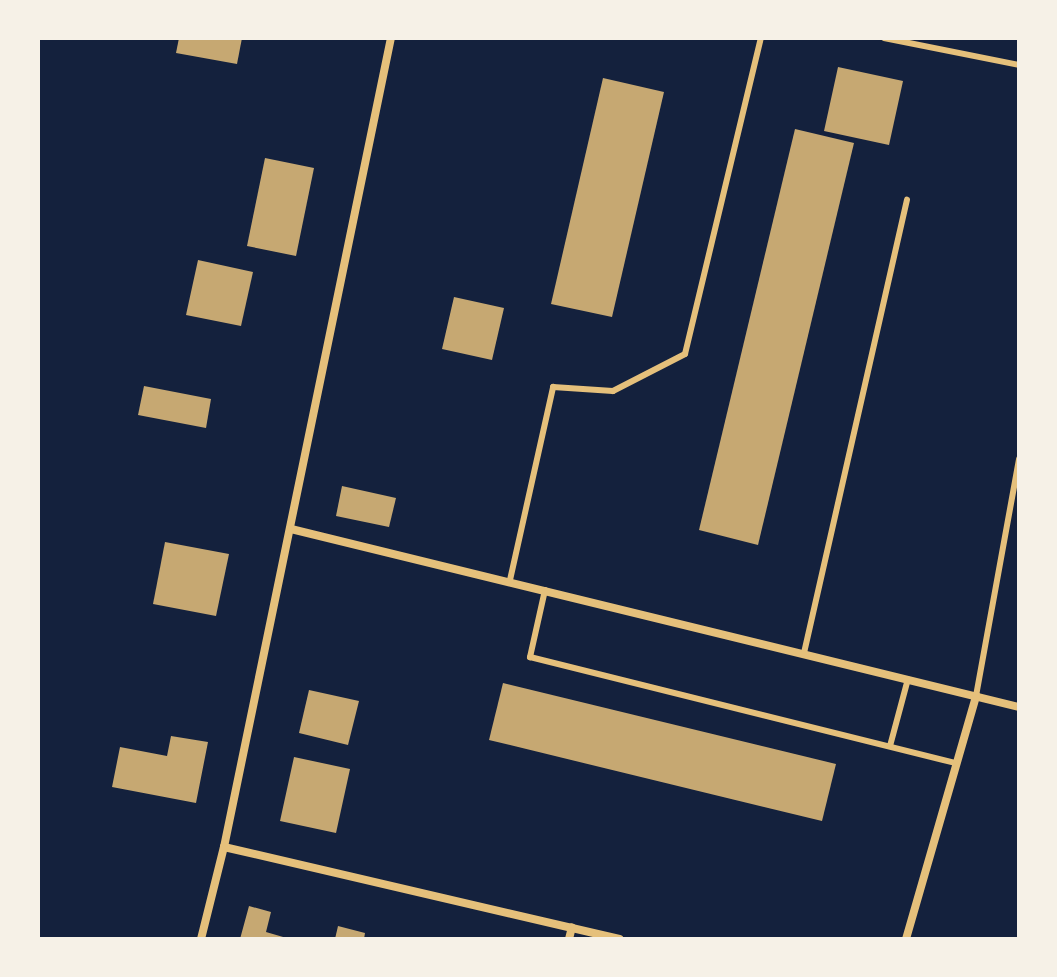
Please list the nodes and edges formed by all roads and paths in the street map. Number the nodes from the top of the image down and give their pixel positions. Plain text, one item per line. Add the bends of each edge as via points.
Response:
1 (391, 38) edge
2 (761, 38) edge
3 (884, 38) edge
4 (1019, 65) edge
5 (907, 200) dead end
6 (1019, 459) edge
7 (291, 529) junction
8 (510, 580) junction
9 (545, 589) junction
10 (804, 653) junction
11 (908, 679) junction
12 (976, 696) junction
13 (1019, 707) edge
14 (890, 746) junction
15 (956, 763) junction
16 (224, 847) junction
17 (572, 927) junction
18 (201, 939) edge
19 (569, 939) edge
20 (619, 939) edge
21 (906, 939) edge

1 - 7 street
2 - 8 lane via 685,354 613,391 553,387
3 - 4 lane
5 - 10 lane
6 - 12 lane
7 - 8 street
7 - 16 street
8 - 9 street
9 - 10 street
9 - 14 lane via 530,657
10 - 11 street
11 - 12 street
11 - 14 lane
12 - 13 street
12 - 15 street
14 - 15 lane
15 - 21 street
16 - 17 street
16 - 18 street
17 - 19 street
17 - 20 street

